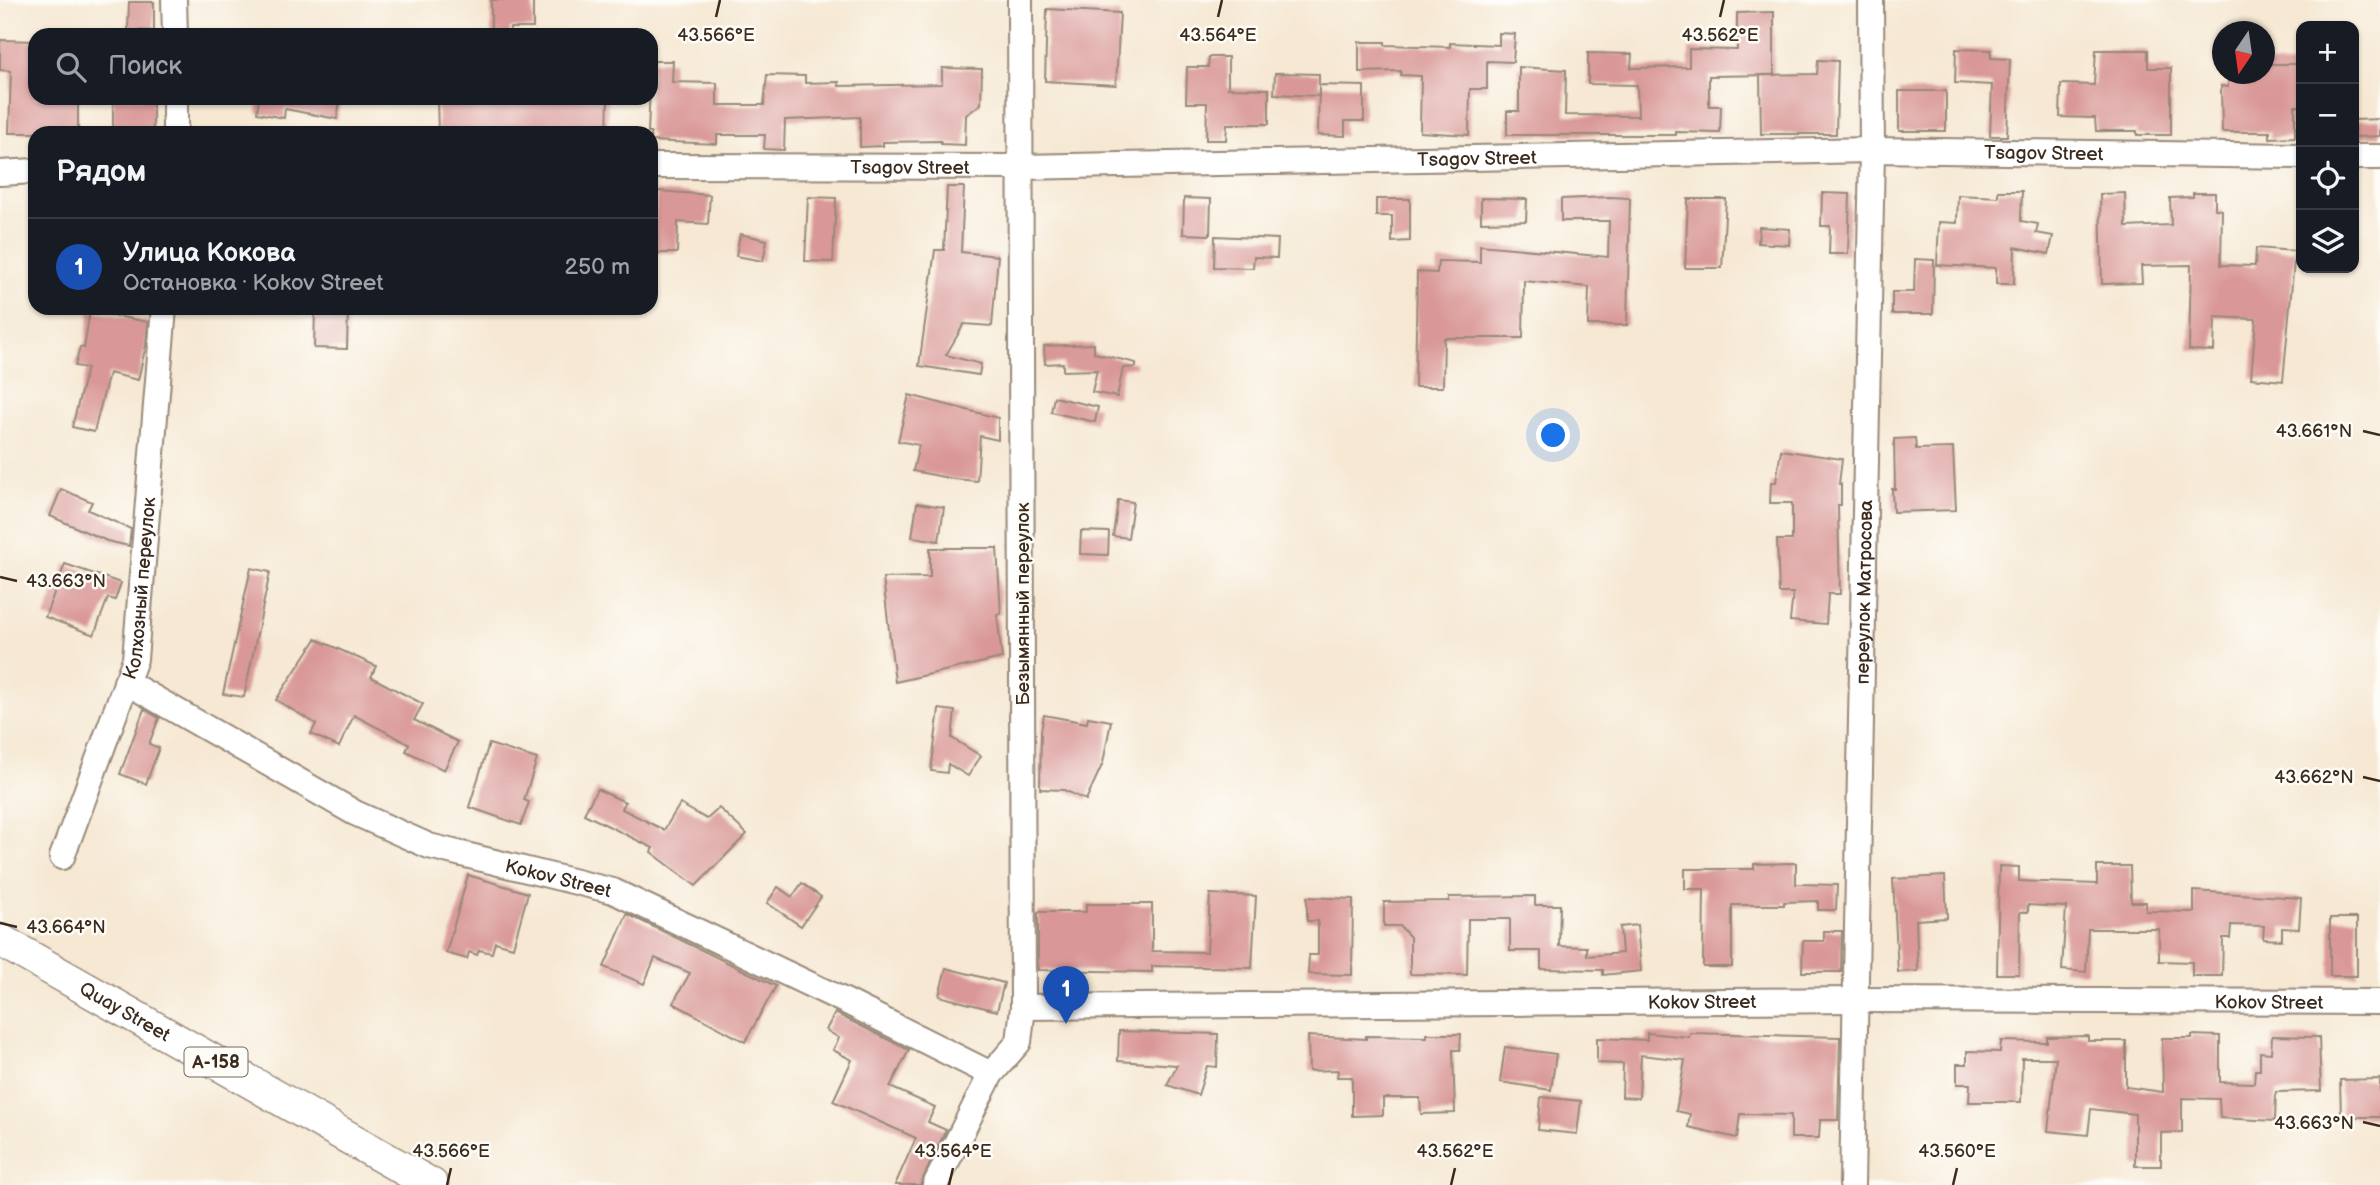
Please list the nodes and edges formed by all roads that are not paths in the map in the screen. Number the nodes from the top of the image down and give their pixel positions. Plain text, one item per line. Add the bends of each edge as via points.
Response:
1 (174, 0) edge
2 (1020, 0) edge
3 (1871, 0) edge
4 (175, 28) edge
5 (175, 105) edge
6 (175, 126) edge
7 (1872, 150) junction
8 (2296, 156) edge
9 (2359, 156) edge
10 (2380, 157) edge
11 (658, 166) edge
12 (1020, 167) junction
13 (28, 172) edge
14 (0, 173) edge
15 (163, 315) edge
16 (126, 682) junction
17 (62, 857) dead end
18 (0, 940) edge
19 (1856, 1000) junction
20 (2380, 1002) edge
21 (1023, 1007) junction
22 (991, 1074) junction
23 (432, 1185) edge
24 (935, 1185) edge
25 (1852, 1185) edge

1 - 4 street
2 - 12 street, Безымянный переулок
3 - 7 street, переулок Матросова
5 - 6 street
7 - 8 street, Tsagov Street
7 - 12 street, Tsagov Street
7 - 19 street, переулок Матросова
9 - 10 street
11 - 12 street, Tsagov Street
12 - 21 street, Безымянный переулок
13 - 14 street
15 - 16 street, Колхозный переулок via 135,659
16 - 17 street, Колхозный переулок
16 - 22 street, Kokov Street via 355,813 429,846 613,891
18 - 23 main road, Quay Street / А-158
19 - 20 street, Kokov Street
19 - 21 street, Kokov Street
19 - 25 street, переулок Матросова
21 - 22 street, Безымянный переулок via 1019,1042
22 - 24 street, Безымянный переулок

